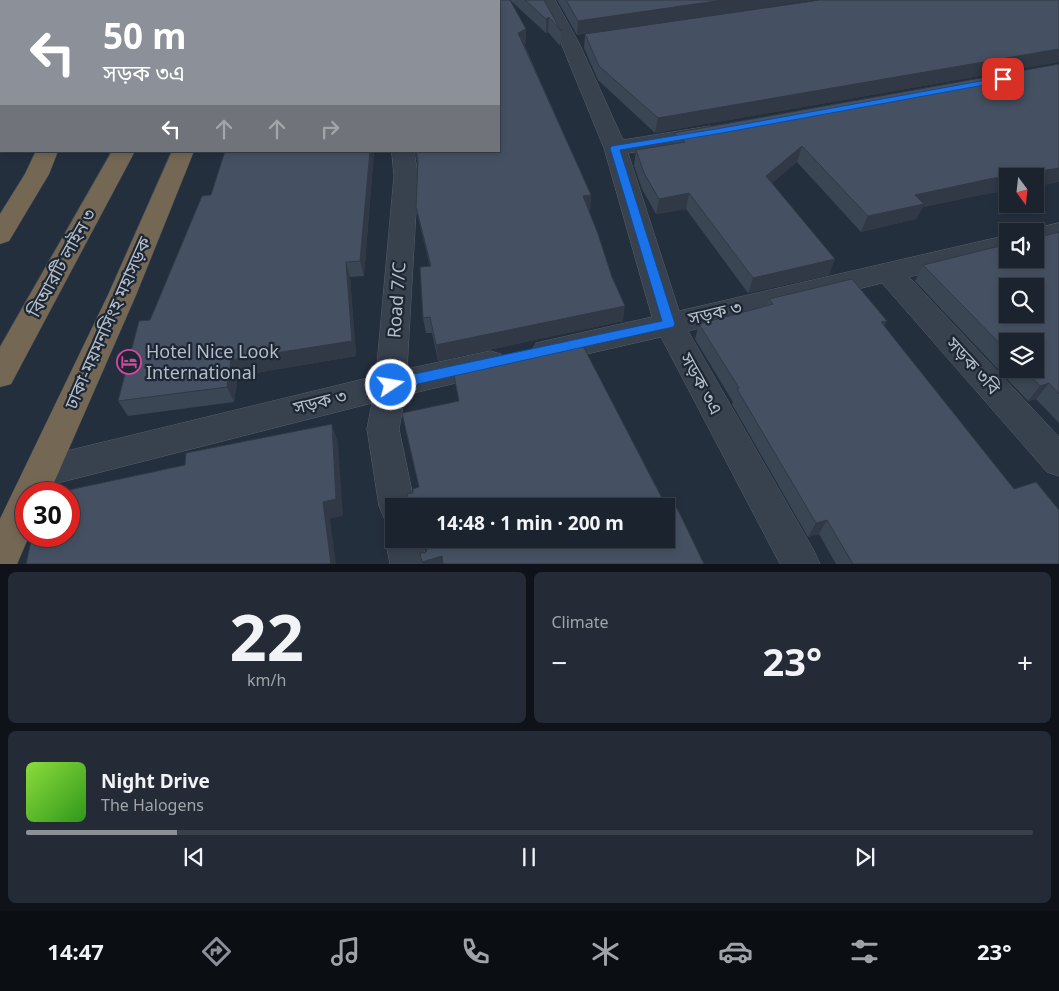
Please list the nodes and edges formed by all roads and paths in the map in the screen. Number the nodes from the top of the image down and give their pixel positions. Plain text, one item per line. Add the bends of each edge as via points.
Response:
1 (546, 0) edge
2 (731, 129) edge
3 (615, 148) junction
4 (46, 152) edge
5 (123, 152) edge
6 (183, 152) edge
7 (403, 152) edge
8 (1059, 232) edge
9 (0, 235) edge
10 (1044, 235) edge
11 (999, 246) edge
12 (888, 272) junction
13 (668, 324) junction
14 (0, 375) edge
15 (391, 385) junction
16 (1059, 461) edge
17 (36, 482) edge
18 (40, 482) edge
19 (396, 498) edge
20 (15, 527) edge
21 (405, 548) edge
22 (0, 558) edge
23 (408, 564) edge
24 (800, 564) edge

1 - 3 street, সড়ক ৩এ via 580,42
2 - 3 street
3 - 13 street, সড়ক ৩এ
4 - 9 highway via 37,174
5 - 14 highway, বিআরটি লাইন ৩
6 - 17 highway, ঢাকা-ময়মনসিংহ মহাসড়ক via 122,295
7 - 15 street, Road 7/C via 406,176
8 - 10 street
11 - 12 street, সড়ক ৩
12 - 13 street, সড়ক ৩
12 - 16 street, সড়ক ৩বি
13 - 15 street, সড়ক ৩
13 - 24 street, সড়ক ৩এ
15 - 18 street, সড়ক ৩
15 - 19 street, Road 7/C via 383,429
20 - 22 highway
21 - 23 street

